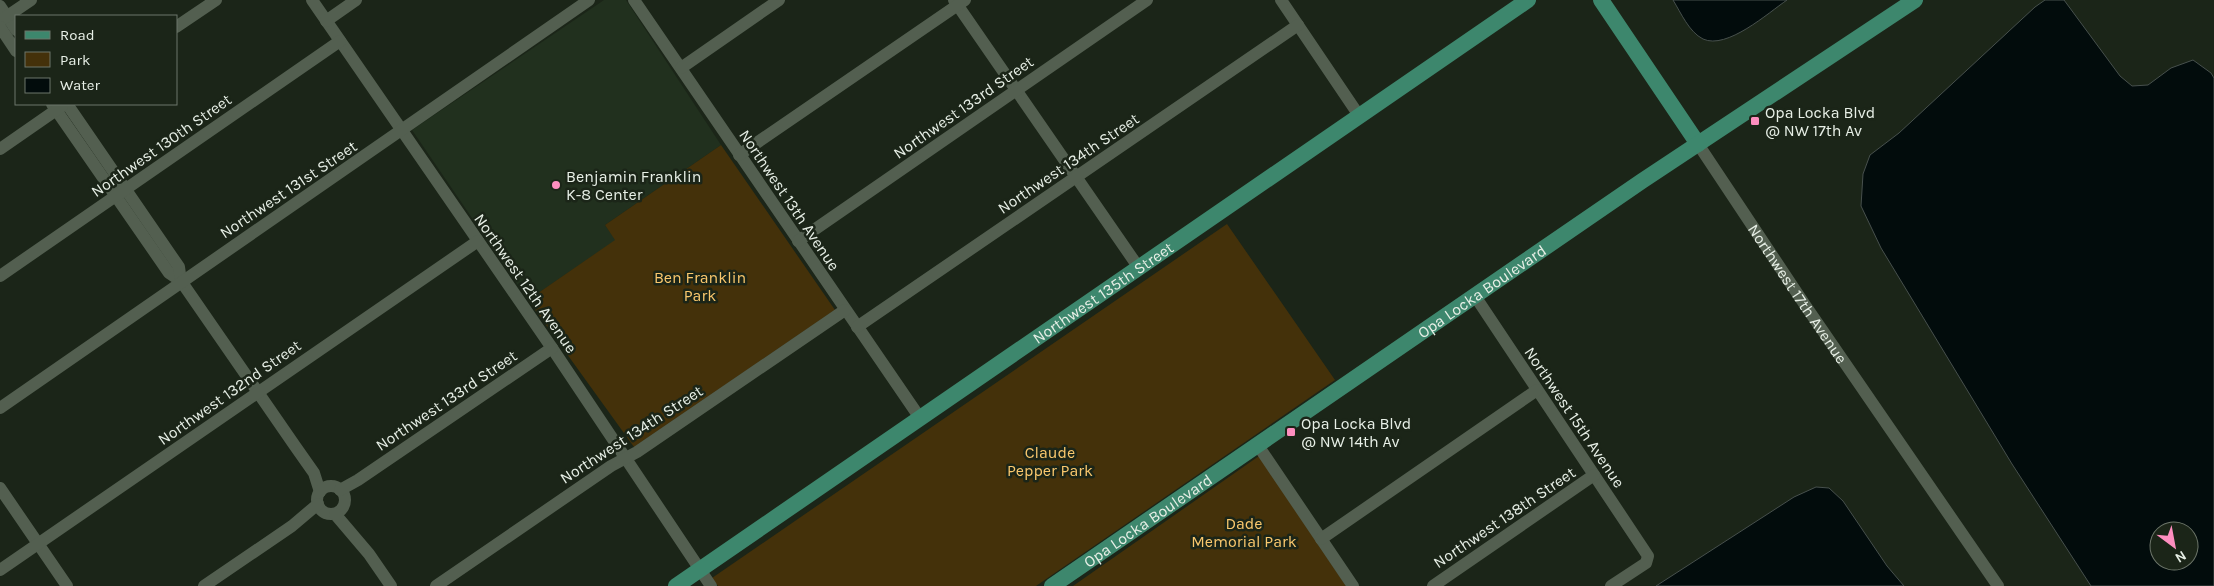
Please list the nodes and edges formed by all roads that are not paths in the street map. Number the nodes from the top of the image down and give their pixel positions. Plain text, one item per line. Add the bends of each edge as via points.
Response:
1 (31, 0) edge
2 (216, 0) edge
3 (312, 0) edge
4 (356, 0) edge
5 (589, 0) edge
6 (634, 0) edge
7 (779, 0) edge
8 (1147, 0) edge
9 (1528, 0) edge
10 (1601, 0) edge
11 (1915, 0) edge
12 (959, 2) edge
13 (1285, 2) edge
14 (2, 18) edge
15 (326, 21) junction
16 (1298, 25) junction
17 (178, 26) edge
18 (15, 29) edge
19 (340, 41) junction
20 (15, 49) edge
21 (681, 68) junction
22 (1017, 90) junction
23 (60, 105) edge
24 (1360, 116) junction
25 (401, 131) junction
26 (1698, 144) junction
27 (0, 149) edge
28 (739, 155) junction
29 (1076, 177) junction
30 (121, 193) junction
31 (798, 241) junction
32 (478, 242) junction
33 (1139, 268) junction
34 (0, 276) edge
35 (181, 281) junction
36 (1474, 296) junction
37 (845, 310) junction
38 (857, 328) junction
39 (552, 348) junction
40 (1537, 390) junction
41 (258, 392) junction
42 (1, 406) edge
43 (920, 418) junction
44 (1257, 444) junction
45 (626, 458) junction
46 (1594, 475) junction
47 (0, 488) edge
48 (328, 496) junction
49 (339, 511) junction
50 (1321, 539) junction
51 (38, 544) junction
52 (0, 570) edge
53 (700, 570) junction
54 (67, 586) edge
55 (204, 586) edge
56 (391, 586) edge
57 (436, 586) edge
58 (676, 586) edge
59 (711, 586) edge
60 (1052, 586) edge
61 (1353, 586) edge
62 (1433, 586) edge
63 (1611, 586) edge
64 (1998, 586) edge

1 - 14 street
2 - 17 street
3 - 15 street, Northwest 12th Avenue
4 - 15 street
5 - 25 street, Northwest 131st Street
6 - 21 street, Northwest 13th Avenue
7 - 21 street
8 - 22 street, Northwest 133rd Street
9 - 24 main road, Northwest 135th Street
10 - 26 main road, Northwest 17th Avenue
11 - 26 main road, Opa Locka Boulevard
12 - 22 street
12 - 28 street
13 - 16 street
14 - 18 street
14 - 20 street
15 - 19 street, Northwest 12th Avenue
16 - 24 street
16 - 29 street, Northwest 134th Street
19 - 25 street, Northwest 12th Avenue
19 - 30 street, Northwest 130th Street
21 - 28 street, Northwest 13th Avenue
22 - 29 street
22 - 31 street, Northwest 133rd Street
23 - 27 street
23 - 30 street
24 - 33 main road, Northwest 135th Street
25 - 32 street, Northwest 12th Avenue
25 - 35 street, Northwest 131st Street
26 - 36 main road, Opa Locka Boulevard
26 - 64 street, Northwest 17th Avenue
28 - 31 street, Northwest 13th Avenue
29 - 33 street
29 - 38 street, Northwest 134th Street
30 - 34 street, Northwest 130th Street
30 - 35 street via 169,274
31 - 37 street, Northwest 13th Avenue
32 - 39 street, Northwest 12th Avenue
32 - 41 street, Northwest 132nd Street
33 - 43 main road, Northwest 135th Street
35 - 41 street
35 - 42 street, Northwest 131st Street
36 - 40 street, Northwest 15th Avenue
36 - 44 main road, Opa Locka Boulevard
37 - 38 street, Northwest 13th Avenue
37 - 45 street, Northwest 134th Street
38 - 43 street, Northwest 13th Avenue
39 - 45 street, Northwest 12th Avenue
39 - 48 street, Northwest 133rd Street via 358,480 356,485
40 - 46 street, Northwest 15th Avenue
40 - 50 street
41 - 48 street
41 - 51 street, Northwest 132nd Street
43 - 53 main road, Northwest 135th Street
44 - 50 street
44 - 60 main road, Opa Locka Boulevard
45 - 53 street, Northwest 12th Avenue
45 - 57 street, Northwest 134th Street
46 - 62 street, Northwest 138th Street
46 - 63 street, Northwest 15th Avenue via 1648,556 1646,563
47 - 51 street
48 - 49 street
48 - 49 street via 328,514
48 - 55 street, Northwest 133rd Street via 302,523 292,526
49 - 56 street
50 - 61 street
51 - 52 street, Northwest 132nd Street
51 - 54 street
53 - 58 main road, Northwest 135th Street
53 - 59 street, Northwest 12th Avenue

